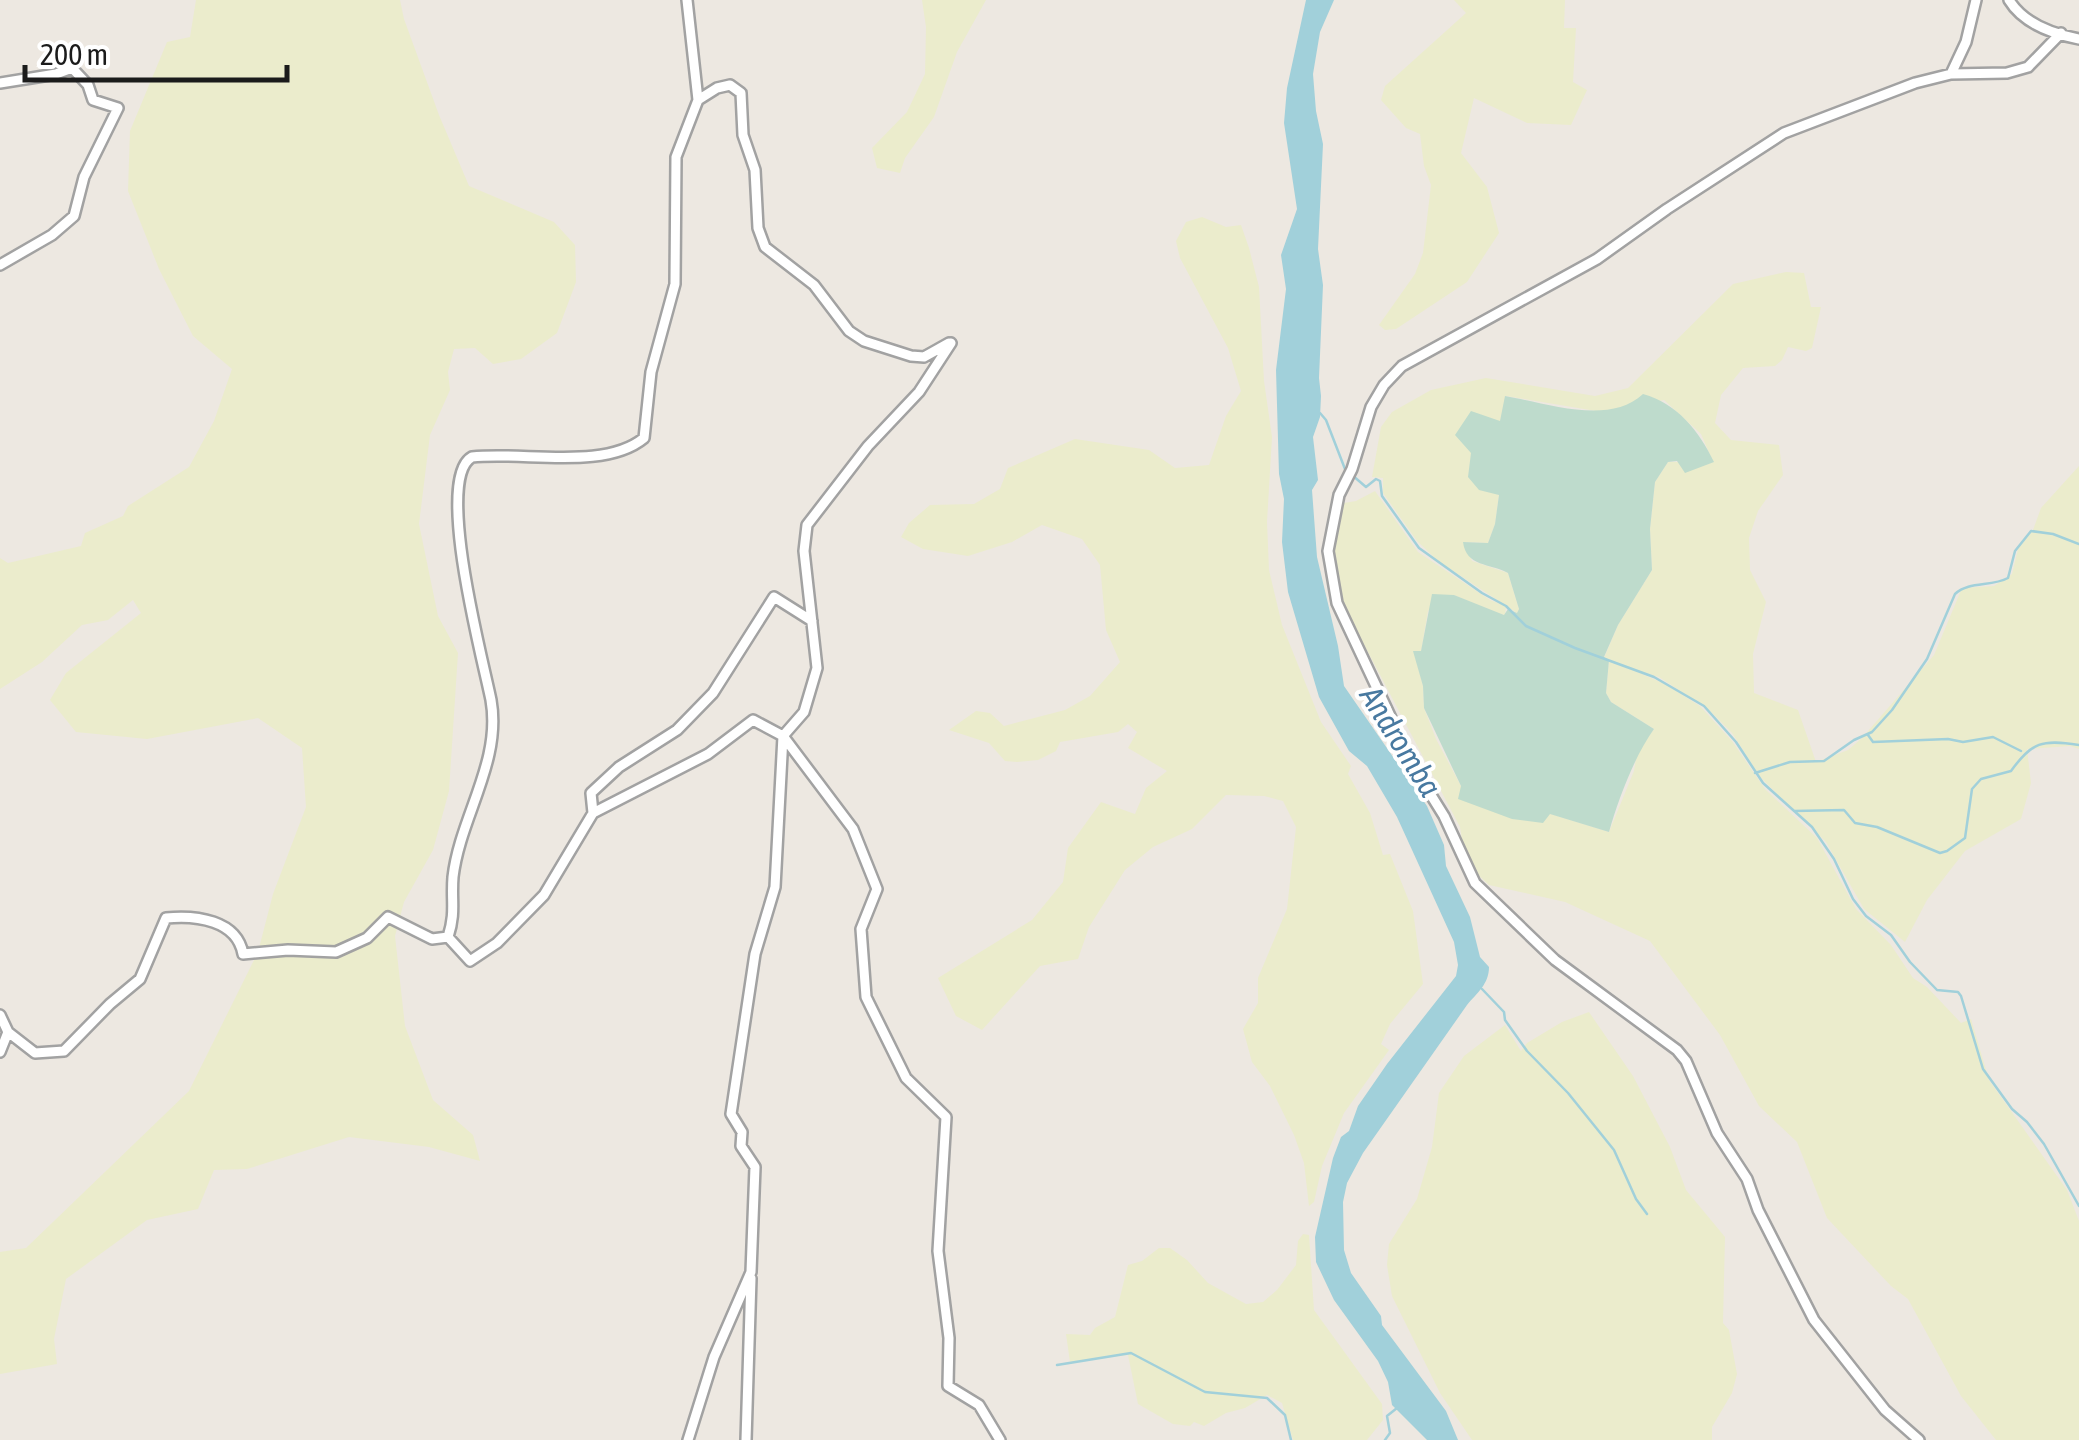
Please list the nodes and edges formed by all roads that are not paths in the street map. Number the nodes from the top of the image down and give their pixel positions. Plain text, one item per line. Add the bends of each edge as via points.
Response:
1 (687, 0) edge
2 (1976, 0) edge
3 (2009, 0) edge
4 (2061, 34) junction
5 (2079, 40) edge
6 (1951, 74) junction
7 (0, 83) edge
8 (698, 100) junction
9 (0, 265) edge
10 (812, 621) junction
11 (783, 736) junction
12 (593, 813) junction
13 (448, 937) junction
14 (0, 1015) edge
15 (8, 1032) junction
16 (0, 1052) edge
17 (751, 1272) junction
18 (688, 1440) edge
19 (746, 1440) edge
20 (1000, 1440) edge
21 (1919, 1440) edge

1 - 8 street
2 - 6 street
3 - 4 street via 2031,22
4 - 5 street
4 - 6 street via 2028,67
6 - 21 street via 1784,133 1597,259 1416,356 1384,384 1370,407 1339,495 1328,551 1336,603 1400,745 1475,883 1555,960 1686,1061 1814,1320 1885,1410
7 - 9 street via 72,68 93,100 118,108 84,178 74,216
8 - 10 street via 730,85 742,93 760,238 814,286 849,331 911,356 951,342 919,392 807,526
8 - 13 street via 676,157 675,284 651,372 644,438 628,451 472,456 460,472 465,569 493,726 453,878 455,914
10 - 11 street via 817,668 804,712
10 - 12 street via 774,597 701,705 591,793
11 - 12 street via 753,720 708,754
11 - 17 street via 775,887 755,954 732,1114 755,1167
11 - 20 street via 853,829 877,889 860,929 866,997 906,1078 946,1117 938,1251 948,1386 979,1405
12 - 13 street via 544,895 496,943 470,961
13 - 15 street via 432,939 388,916 367,938 336,952 243,954 229,926 166,918 140,979 64,1051 34,1053
14 - 15 street
15 - 16 street
17 - 18 street via 714,1356
17 - 19 street

